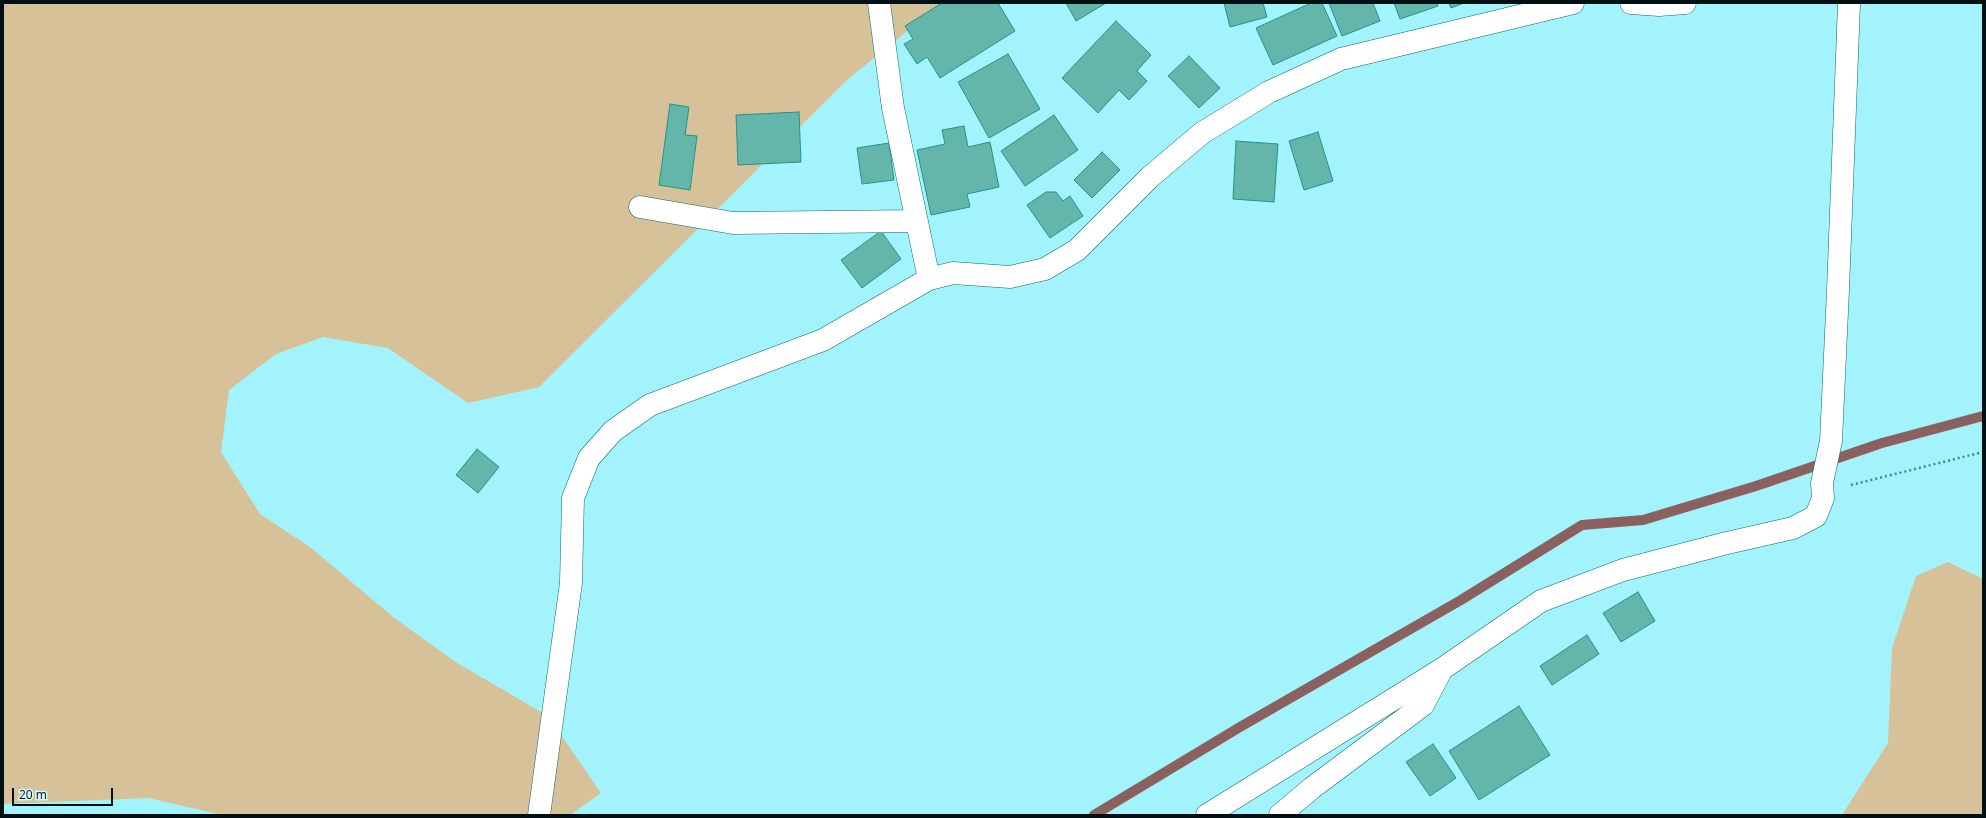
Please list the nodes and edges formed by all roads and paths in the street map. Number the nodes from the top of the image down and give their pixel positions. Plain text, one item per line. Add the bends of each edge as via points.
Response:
1 (879, 3) edge
2 (1573, 3) edge
3 (1631, 3) edge
4 (1685, 3) edge
5 (1844, 3) edge
6 (640, 207) dead end
7 (916, 221) junction
8 (929, 279) junction
9 (1983, 452) edge
10 (1822, 488) junction
11 (1442, 670) junction
12 (539, 815) edge
13 (1207, 815) edge
14 (1280, 815) edge

1 - 7 street via 893,108
2 - 8 street via 1341,59 1269,92 1202,133 1150,177 1077,250 1045,269 1010,277 953,273
3 - 4 street
5 - 10 street via 1838,290 1831,441
6 - 7 street via 733,222
7 - 8 street
8 - 12 street via 823,340 650,405 613,431 589,458 573,498 571,583
9 - 10 path
10 - 11 street via 1823,498 1816,516 1793,528 1623,570 1541,601
11 - 13 street
11 - 14 street via 1423,705

